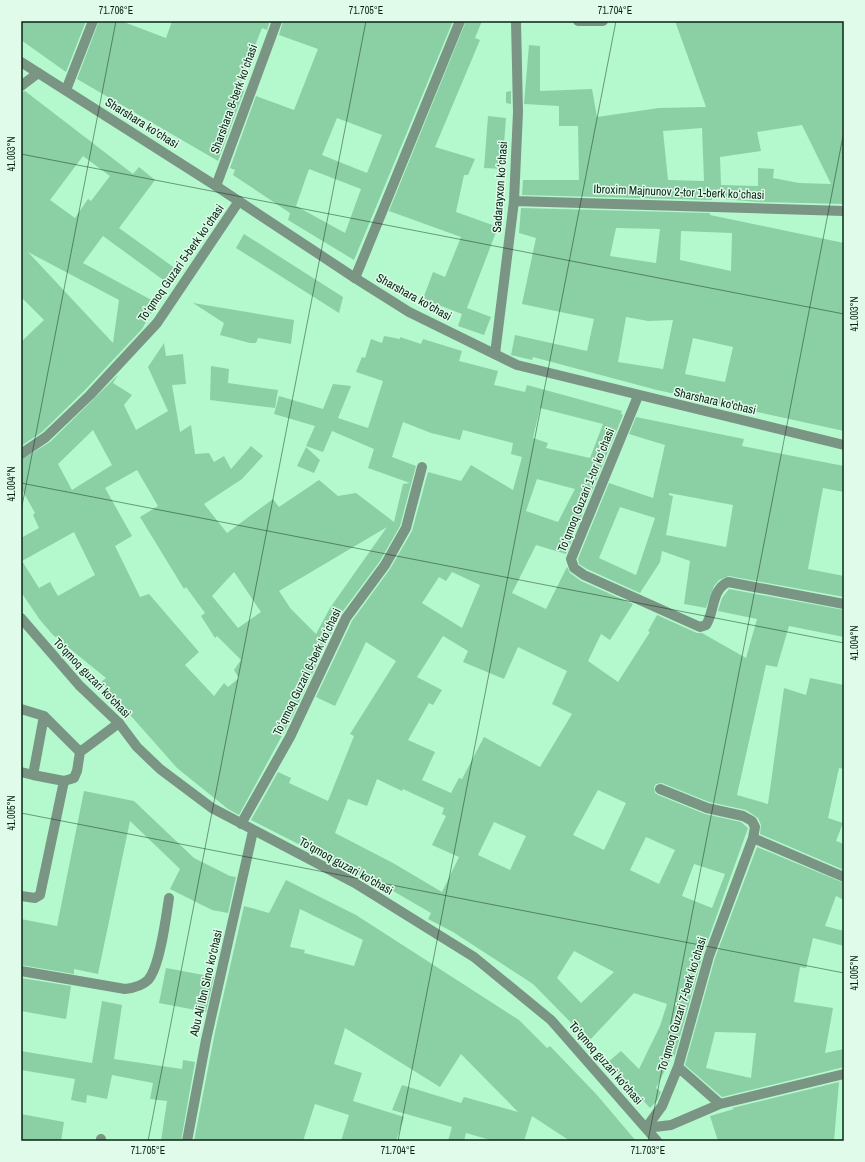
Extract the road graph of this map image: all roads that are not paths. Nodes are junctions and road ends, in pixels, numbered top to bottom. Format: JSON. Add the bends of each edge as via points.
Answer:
{"nodes":[{"id":1,"x":92,"y":21,"type":"edge"},
{"id":2,"x":277,"y":21,"type":"edge"},
{"id":3,"x":460,"y":21,"type":"edge"},
{"id":4,"x":516,"y":21,"type":"edge"},
{"id":5,"x":578,"y":21,"type":"edge"},
{"id":6,"x":603,"y":21,"type":"edge"},
{"id":7,"x":21,"y":62,"type":"edge"},
{"id":8,"x":38,"y":73,"type":"junction"},
{"id":9,"x":21,"y":86,"type":"edge"},
{"id":10,"x":66,"y":90,"type":"junction"},
{"id":11,"x":216,"y":186,"type":"junction"},
{"id":12,"x":239,"y":201,"type":"junction"},
{"id":13,"x":514,"y":201,"type":"junction"},
{"id":14,"x":844,"y":211,"type":"edge"},
{"id":15,"x":355,"y":278,"type":"junction"},
{"id":16,"x":495,"y":354,"type":"junction"},
{"id":17,"x":638,"y":396,"type":"junction"},
{"id":18,"x":844,"y":445,"type":"edge"},
{"id":19,"x":21,"y":454,"type":"edge"},
{"id":20,"x":422,"y":467,"type":"dead end"},
{"id":21,"x":844,"y":604,"type":"edge"},
{"id":22,"x":21,"y":618,"type":"edge"},
{"id":23,"x":21,"y":709,"type":"edge"},
{"id":24,"x":44,"y":716,"type":"junction"},
{"id":25,"x":119,"y":723,"type":"junction"},
{"id":26,"x":80,"y":752,"type":"junction"},
{"id":27,"x":21,"y":772,"type":"edge"},
{"id":28,"x":33,"y":775,"type":"junction"},
{"id":29,"x":64,"y":781,"type":"junction"},
{"id":30,"x":660,"y":789,"type":"dead end"},
{"id":31,"x":241,"y":824,"type":"junction"},
{"id":32,"x":253,"y":831,"type":"junction"},
{"id":33,"x":753,"y":838,"type":"junction"},
{"id":34,"x":844,"y":877,"type":"edge"},
{"id":35,"x":21,"y":896,"type":"edge"},
{"id":36,"x":170,"y":898,"type":"dead end"},
{"id":37,"x":21,"y":971,"type":"edge"},
{"id":38,"x":678,"y":1067,"type":"junction"},
{"id":39,"x":844,"y":1074,"type":"edge"},
{"id":40,"x":720,"y":1104,"type":"junction"},
{"id":41,"x":646,"y":1128,"type":"junction"},
{"id":42,"x":187,"y":1141,"type":"edge"},
{"id":43,"x":657,"y":1141,"type":"edge"}],
"edges":[{"from":1,"to":10,"type":"street"},
{"from":2,"to":11,"type":"street","name":"Sharshara 8-berk koʻchasi"},
{"from":3,"to":15,"type":"street"},
{"from":4,"to":13,"type":"street","name":"Sadarayxon koʻchasi","via":[[518,112]]},
{"from":5,"to":6,"type":"street"},
{"from":7,"to":8,"type":"street","name":"Sharshara ko'chasi"},
{"from":8,"to":9,"type":"street"},
{"from":8,"to":10,"type":"street","name":"Sharshara ko'chasi"},
{"from":10,"to":11,"type":"street","name":"Sharshara ko'chasi"},
{"from":11,"to":12,"type":"street","name":"Sharshara ko'chasi"},
{"from":12,"to":15,"type":"street","name":"Sharshara ko'chasi"},
{"from":12,"to":19,"type":"street","name":"Toʻqmoq Guzari 5-berk koʻchasi","via":[[157,323],[90,395],[46,437]]},
{"from":13,"to":14,"type":"street","name":"Ibroxim Majnunov 2-tor 1-berk koʻchasi"},
{"from":13,"to":16,"type":"street","name":"Sadarayxon koʻchasi"},
{"from":15,"to":16,"type":"street","name":"Sharshara ko'chasi","via":[[409,312]]},
{"from":16,"to":17,"type":"street","name":"Sharshara ko'chasi","via":[[523,367]]},
{"from":17,"to":18,"type":"street","name":"Sharshara ko'chasi"},
{"from":17,"to":21,"type":"street","name":"Toʻqmoq Guzari 1-tor koʻchasi","via":[[571,559],[574,568],[584,575],[700,627],[706,625],[711,617],[717,590],[728,582]]},
{"from":20,"to":31,"type":"street","name":"Toʻqmoq Guzari 6-berk koʻchasi","via":[[406,528],[385,565],[346,618],[290,737]]},
{"from":22,"to":25,"type":"street","name":"To'qmoq guzari ko'chasi","via":[[79,685]]},
{"from":23,"to":24,"type":"street"},
{"from":24,"to":26,"type":"street"},
{"from":24,"to":28,"type":"street"},
{"from":25,"to":26,"type":"street"},
{"from":25,"to":31,"type":"street","name":"To'qmoq guzari ko'chasi","via":[[137,747],[160,769],[212,808]]},
{"from":26,"to":29,"type":"street","via":[[74,778]]},
{"from":27,"to":28,"type":"street"},
{"from":28,"to":29,"type":"street"},
{"from":29,"to":35,"type":"street","via":[[40,894],[36,898]]},
{"from":30,"to":33,"type":"street","via":[[707,808],[743,816],[752,821],[755,827]]},
{"from":31,"to":32,"type":"street","name":"To'qmoq guzari ko'chasi"},
{"from":32,"to":41,"type":"street","name":"To'qmoq guzari ko'chasi","via":[[355,883],[474,957],[551,1020]]},
{"from":32,"to":42,"type":"street","name":"Abu Ali Ibn Sino ko'chasi","via":[[206,1040]]},
{"from":33,"to":34,"type":"street"},
{"from":33,"to":38,"type":"street","name":"Toʻqmoq Guzari 7-berk koʻchasi","via":[[709,956]]},
{"from":36,"to":37,"type":"street","via":[[155,970],[148,980],[138,987],[125,990]]},
{"from":38,"to":40,"type":"street"},
{"from":38,"to":41,"type":"street","name":"Toʻqmoq Guzari 7-berk koʻchasi","via":[[662,1106]]},
{"from":39,"to":40,"type":"street"},
{"from":40,"to":41,"type":"street","via":[[671,1125]]},
{"from":41,"to":43,"type":"street","name":"To'qmoq guzari ko'chasi"}]}
